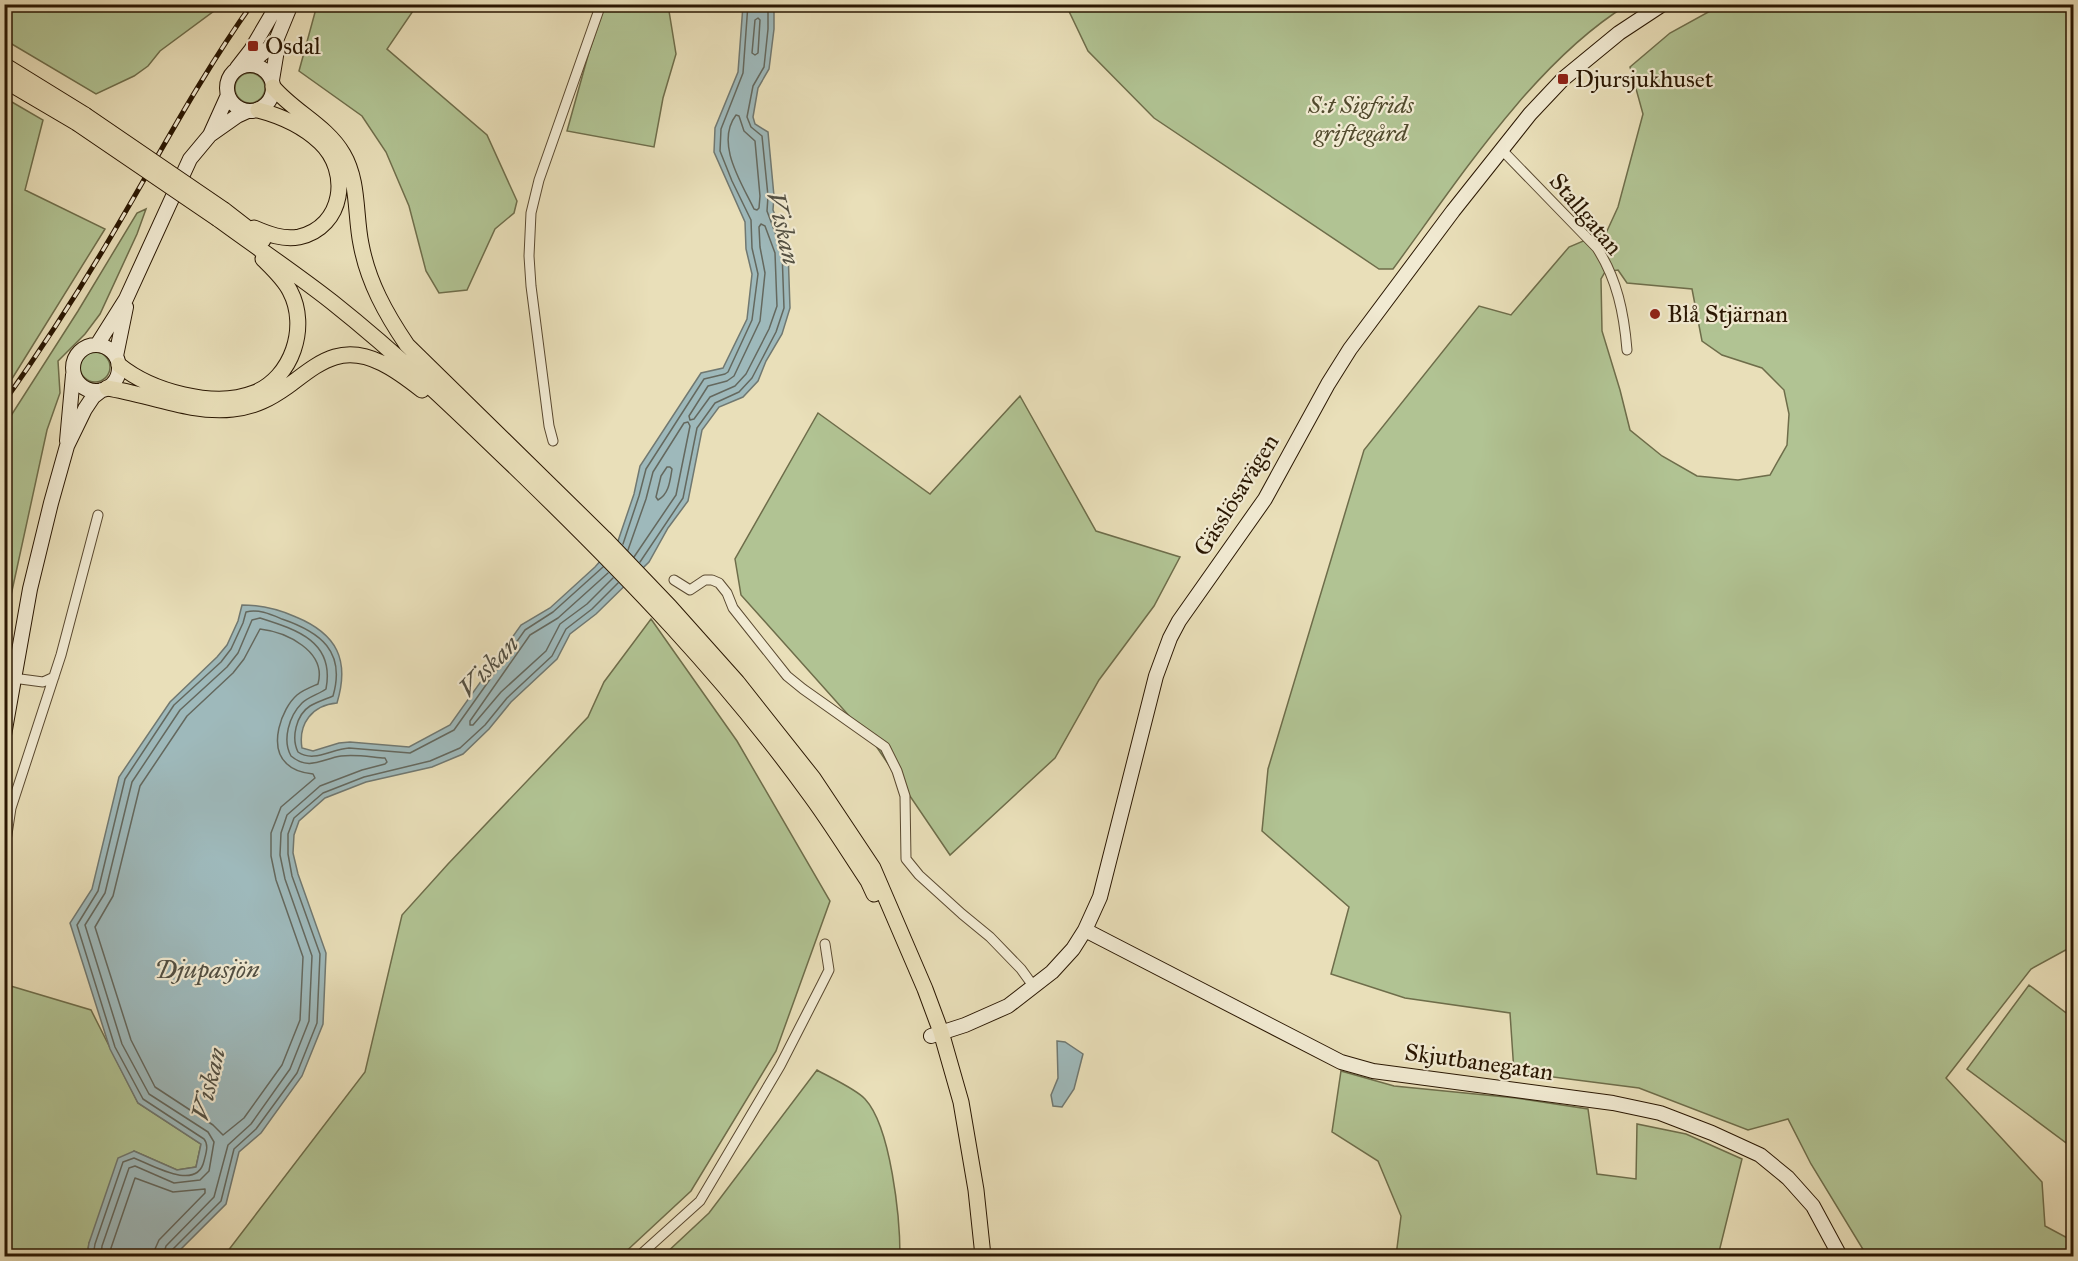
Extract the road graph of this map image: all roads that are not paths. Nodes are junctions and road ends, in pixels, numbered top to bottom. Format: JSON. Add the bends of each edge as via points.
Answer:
{"nodes":[{"id":1,"x":278,"y":4,"type":"edge"},
{"id":2,"x":291,"y":4,"type":"edge"},
{"id":3,"x":601,"y":4,"type":"edge"},
{"id":4,"x":1663,"y":4,"type":"edge"},
{"id":5,"x":270,"y":46,"type":"junction"},
{"id":6,"x":4,"y":65,"type":"edge"},
{"id":7,"x":242,"y":67,"type":"junction"},
{"id":8,"x":4,"y":80,"type":"edge"},
{"id":9,"x":272,"y":84,"type":"junction"},
{"id":10,"x":228,"y":95,"type":"junction"},
{"id":11,"x":253,"y":111,"type":"junction"},
{"id":12,"x":81,"y":119,"type":"junction"},
{"id":13,"x":210,"y":135,"type":"junction"},
{"id":14,"x":1501,"y":149,"type":"junction"},
{"id":15,"x":224,"y":218,"type":"junction"},
{"id":16,"x":247,"y":226,"type":"junction"},
{"id":17,"x":126,"y":299,"type":"junction"},
{"id":18,"x":97,"y":345,"type":"junction"},
{"id":19,"x":1627,"y":350,"type":"dead end"},
{"id":20,"x":117,"y":360,"type":"junction"},
{"id":21,"x":74,"y":375,"type":"junction"},
{"id":22,"x":104,"y":389,"type":"junction"},
{"id":23,"x":467,"y":412,"type":"junction"},
{"id":24,"x":553,"y":441,"type":"dead end"},
{"id":25,"x":67,"y":446,"type":"junction"},
{"id":26,"x":98,"y":515,"type":"dead end"},
{"id":27,"x":674,"y":580,"type":"dead end"},
{"id":28,"x":54,"y":677,"type":"junction"},
{"id":29,"x":13,"y":678,"type":"junction"},
{"id":30,"x":4,"y":735,"type":"edge"},
{"id":31,"x":4,"y":854,"type":"edge"},
{"id":32,"x":1085,"y":930,"type":"junction"},
{"id":33,"x":825,"y":944,"type":"dead end"},
{"id":34,"x":1034,"y":987,"type":"junction"},
{"id":35,"x":936,"y":1034,"type":"junction"},
{"id":36,"x":639,"y":1257,"type":"edge"},
{"id":37,"x":973,"y":1257,"type":"edge"},
{"id":38,"x":983,"y":1257,"type":"edge"},
{"id":39,"x":1840,"y":1257,"type":"edge"}],
"edges":[{"from":1,"to":7,"type":"street"},
{"from":2,"to":5,"type":"street"},
{"from":3,"to":24,"type":"street","via":[[531,213],[531,286]]},
{"from":4,"to":14,"type":"street","name":"Gässlösavägen","via":[[1619,33],[1563,79]]},
{"from":5,"to":7,"type":"street"},
{"from":5,"to":9,"type":"street","via":[[277,50]]},
{"from":6,"to":12,"type":"main road"},
{"from":7,"to":9,"type":"street","via":[[262,69]]},
{"from":7,"to":10,"type":"street","via":[[228,81]]},
{"from":8,"to":12,"type":"main road"},
{"from":9,"to":11,"type":"street","via":[[270,100]]},
{"from":9,"to":23,"type":"main road","via":[[283,100],[320,128],[344,154],[352,175],[364,261],[378,298],[407,345]]},
{"from":10,"to":11,"type":"street","via":[[234,105]]},
{"from":10,"to":13,"type":"street"},
{"from":11,"to":13,"type":"street","via":[[237,116]]},
{"from":11,"to":16,"type":"main road","via":[[289,121],[320,142],[331,155],[340,180],[337,205],[323,225],[298,237],[273,236]]},
{"from":12,"to":15,"type":"main road","bridge":true},
{"from":13,"to":17,"type":"street","via":[[190,159]]},
{"from":14,"to":19,"type":"street","name":"Stallgatan","via":[[1597,248],[1608,265],[1621,305]]},
{"from":14,"to":32,"type":"street","name":"Gässlösavägen","via":[[1350,349],[1265,499],[1174,630],[1156,676],[1100,897]]},
{"from":15,"to":16,"type":"main road"},
{"from":15,"to":20,"type":"main road","via":[[276,272],[295,303],[298,331],[292,356],[281,372],[255,393],[225,399],[184,395],[160,387],[134,375]]},
{"from":15,"to":23,"type":"main road"},
{"from":16,"to":23,"type":"main road","via":[[341,301]]},
{"from":17,"to":18,"type":"street"},
{"from":17,"to":20,"type":"street"},
{"from":18,"to":20,"type":"street","via":[[105,346]]},
{"from":18,"to":21,"type":"street","via":[[79,351],[73,362]]},
{"from":20,"to":22,"type":"street","via":[[117,377]]},
{"from":21,"to":22,"type":"street","via":[[88,390]]},
{"from":21,"to":25,"type":"street"},
{"from":22,"to":23,"type":"main road","via":[[196,408],[233,410],[263,402],[336,357],[357,356],[386,365],[446,408]]},
{"from":22,"to":25,"type":"street","via":[[85,409]]},
{"from":23,"to":35,"type":"main road","via":[[667,612],[808,791],[868,881]]},
{"from":25,"to":29,"type":"street","via":[[35,567]]},
{"from":26,"to":28,"type":"street"},
{"from":27,"to":34,"type":"street","via":[[690,590],[705,580],[719,583],[733,608],[787,676],[885,747],[905,796],[906,859],[990,937]]},
{"from":28,"to":29,"type":"street","via":[[43,682]]},
{"from":28,"to":31,"type":"street","via":[[11,808]]},
{"from":29,"to":30,"type":"street"},
{"from":32,"to":34,"type":"street","name":"Gässlösavägen","via":[[1073,949]]},
{"from":32,"to":39,"type":"street","name":"Skjutbanegatan","via":[[1341,1062],[1373,1071],[1612,1103],[1659,1113],[1712,1133],[1760,1155],[1788,1178],[1813,1206]]},
{"from":33,"to":36,"type":"street","via":[[829,970],[780,1066],[700,1201]]},
{"from":34,"to":35,"type":"street","name":"Gässlösavägen","via":[[1008,1006]]},
{"from":35,"to":37,"type":"main road","via":[[965,1160]]},
{"from":35,"to":38,"type":"main road","via":[[969,1140]]}]}
